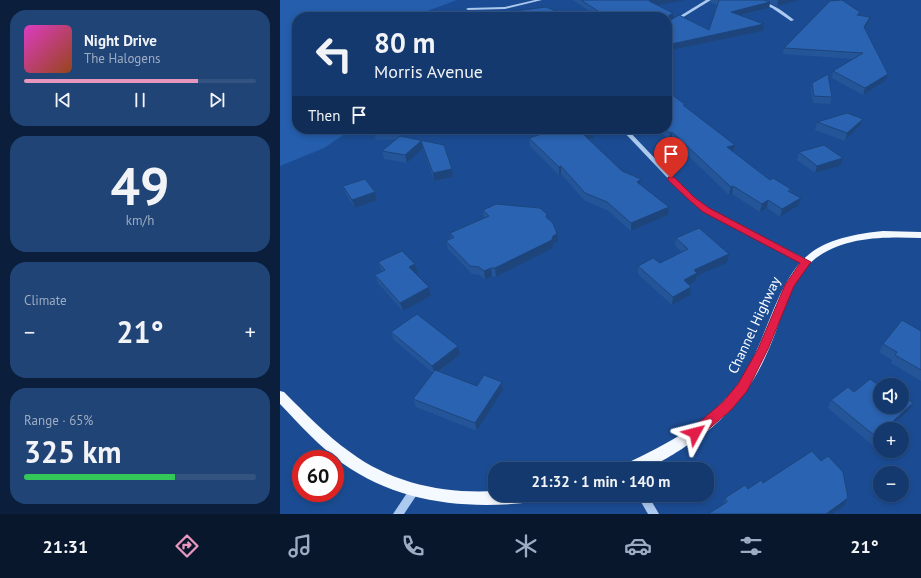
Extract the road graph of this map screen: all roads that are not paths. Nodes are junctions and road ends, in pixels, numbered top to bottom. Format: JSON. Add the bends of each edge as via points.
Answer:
{"nodes":[{"id":1,"x":540,"y":0,"type":"edge"},
{"id":2,"x":709,"y":0,"type":"edge"},
{"id":3,"x":755,"y":0,"type":"edge"},
{"id":4,"x":468,"y":9,"type":"dead end"},
{"id":5,"x":792,"y":20,"type":"dead end"},
{"id":6,"x":672,"y":23,"type":"edge"},
{"id":7,"x":629,"y":134,"type":"edge"},
{"id":8,"x":921,"y":235,"type":"edge"},
{"id":9,"x":806,"y":262,"type":"junction"},
{"id":10,"x":280,"y":396,"type":"edge"},
{"id":11,"x":644,"y":462,"type":"edge"},
{"id":12,"x":415,"y":490,"type":"junction"},
{"id":13,"x":488,"y":499,"type":"edge"},
{"id":14,"x":646,"y":502,"type":"edge"},
{"id":15,"x":398,"y":514,"type":"edge"},
{"id":16,"x":654,"y":514,"type":"edge"}],
"edges":[{"from":1,"to":4,"type":"street","via":[[505,8]]},
{"from":2,"to":6,"type":"street"},
{"from":3,"to":5,"type":"street"},
{"from":7,"to":9,"type":"street","via":[[680,188],[706,210]]},
{"from":8,"to":9,"type":"main road","name":"Channel Highway","via":[[870,234],[855,237],[829,246]]},
{"from":9,"to":11,"type":"main road","name":"Channel Highway","via":[[789,285],[763,349],[742,388],[727,406],[695,433]]},
{"from":10,"to":12,"type":"main road","via":[[356,465],[380,479]]},
{"from":12,"to":13,"type":"main road","via":[[457,498]]},
{"from":12,"to":15,"type":"street"},
{"from":14,"to":16,"type":"street"}]}
